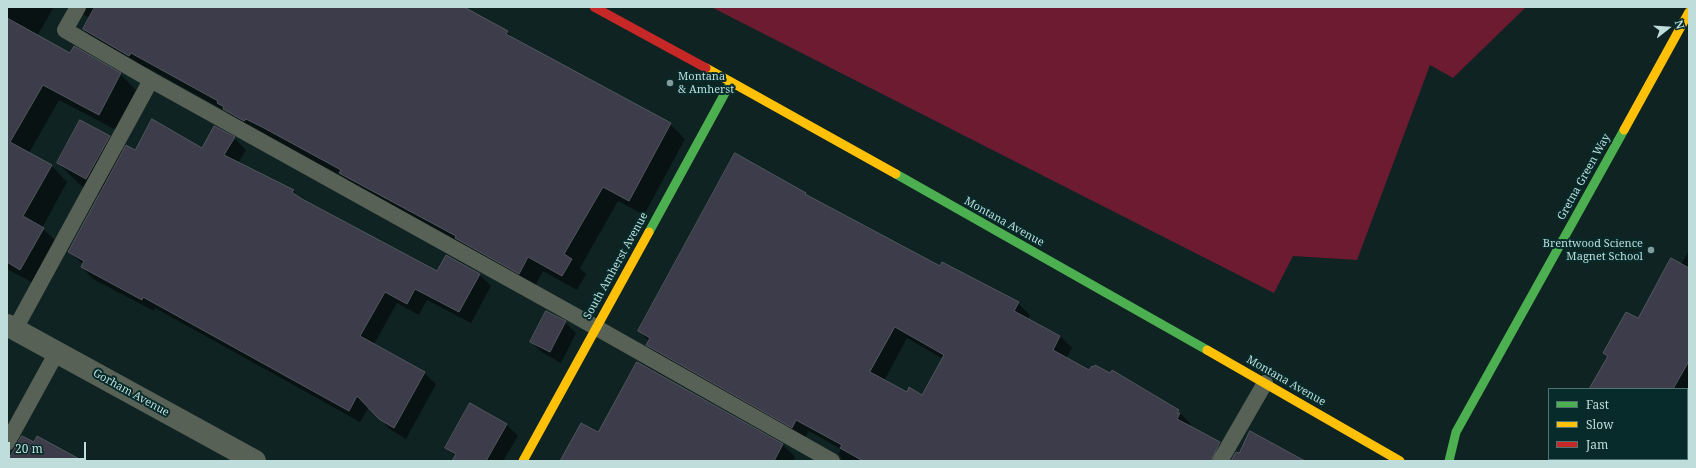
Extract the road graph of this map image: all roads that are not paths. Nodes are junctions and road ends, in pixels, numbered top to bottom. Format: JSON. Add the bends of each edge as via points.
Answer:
{"nodes":[{"id":1,"x":78,"y":7,"type":"edge"},
{"id":2,"x":594,"y":7,"type":"edge"},
{"id":3,"x":1689,"y":12,"type":"edge"},
{"id":4,"x":151,"y":80,"type":"junction"},
{"id":5,"x":731,"y":82,"type":"junction"},
{"id":6,"x":11,"y":327,"type":"edge"},
{"id":7,"x":596,"y":328,"type":"junction"},
{"id":8,"x":56,"y":352,"type":"junction"},
{"id":9,"x":1264,"y":383,"type":"junction"},
{"id":10,"x":7,"y":443,"type":"edge"},
{"id":11,"x":255,"y":461,"type":"edge"},
{"id":12,"x":523,"y":461,"type":"edge"},
{"id":13,"x":832,"y":461,"type":"edge"},
{"id":14,"x":1220,"y":461,"type":"edge"},
{"id":15,"x":1400,"y":461,"type":"edge"},
{"id":16,"x":1448,"y":461,"type":"edge"}],
"edges":[{"from":1,"to":4,"type":"lane","via":[[65,30]]},
{"from":2,"to":5,"type":"street","name":"Montana Avenue"},
{"from":3,"to":16,"type":"street","name":"Gretna Green Way","via":[[1456,432]]},
{"from":4,"to":6,"type":"lane"},
{"from":4,"to":7,"type":"lane"},
{"from":5,"to":7,"type":"street","name":"South Amherst Avenue"},
{"from":5,"to":9,"type":"street","name":"Montana Avenue"},
{"from":6,"to":8,"type":"street","name":"Gorham Avenue"},
{"from":7,"to":12,"type":"street","name":"South Amherst Avenue"},
{"from":7,"to":13,"type":"lane"},
{"from":8,"to":10,"type":"lane"},
{"from":8,"to":11,"type":"street","name":"Gorham Avenue"},
{"from":9,"to":14,"type":"lane"},
{"from":9,"to":15,"type":"street","name":"Montana Avenue"}]}
